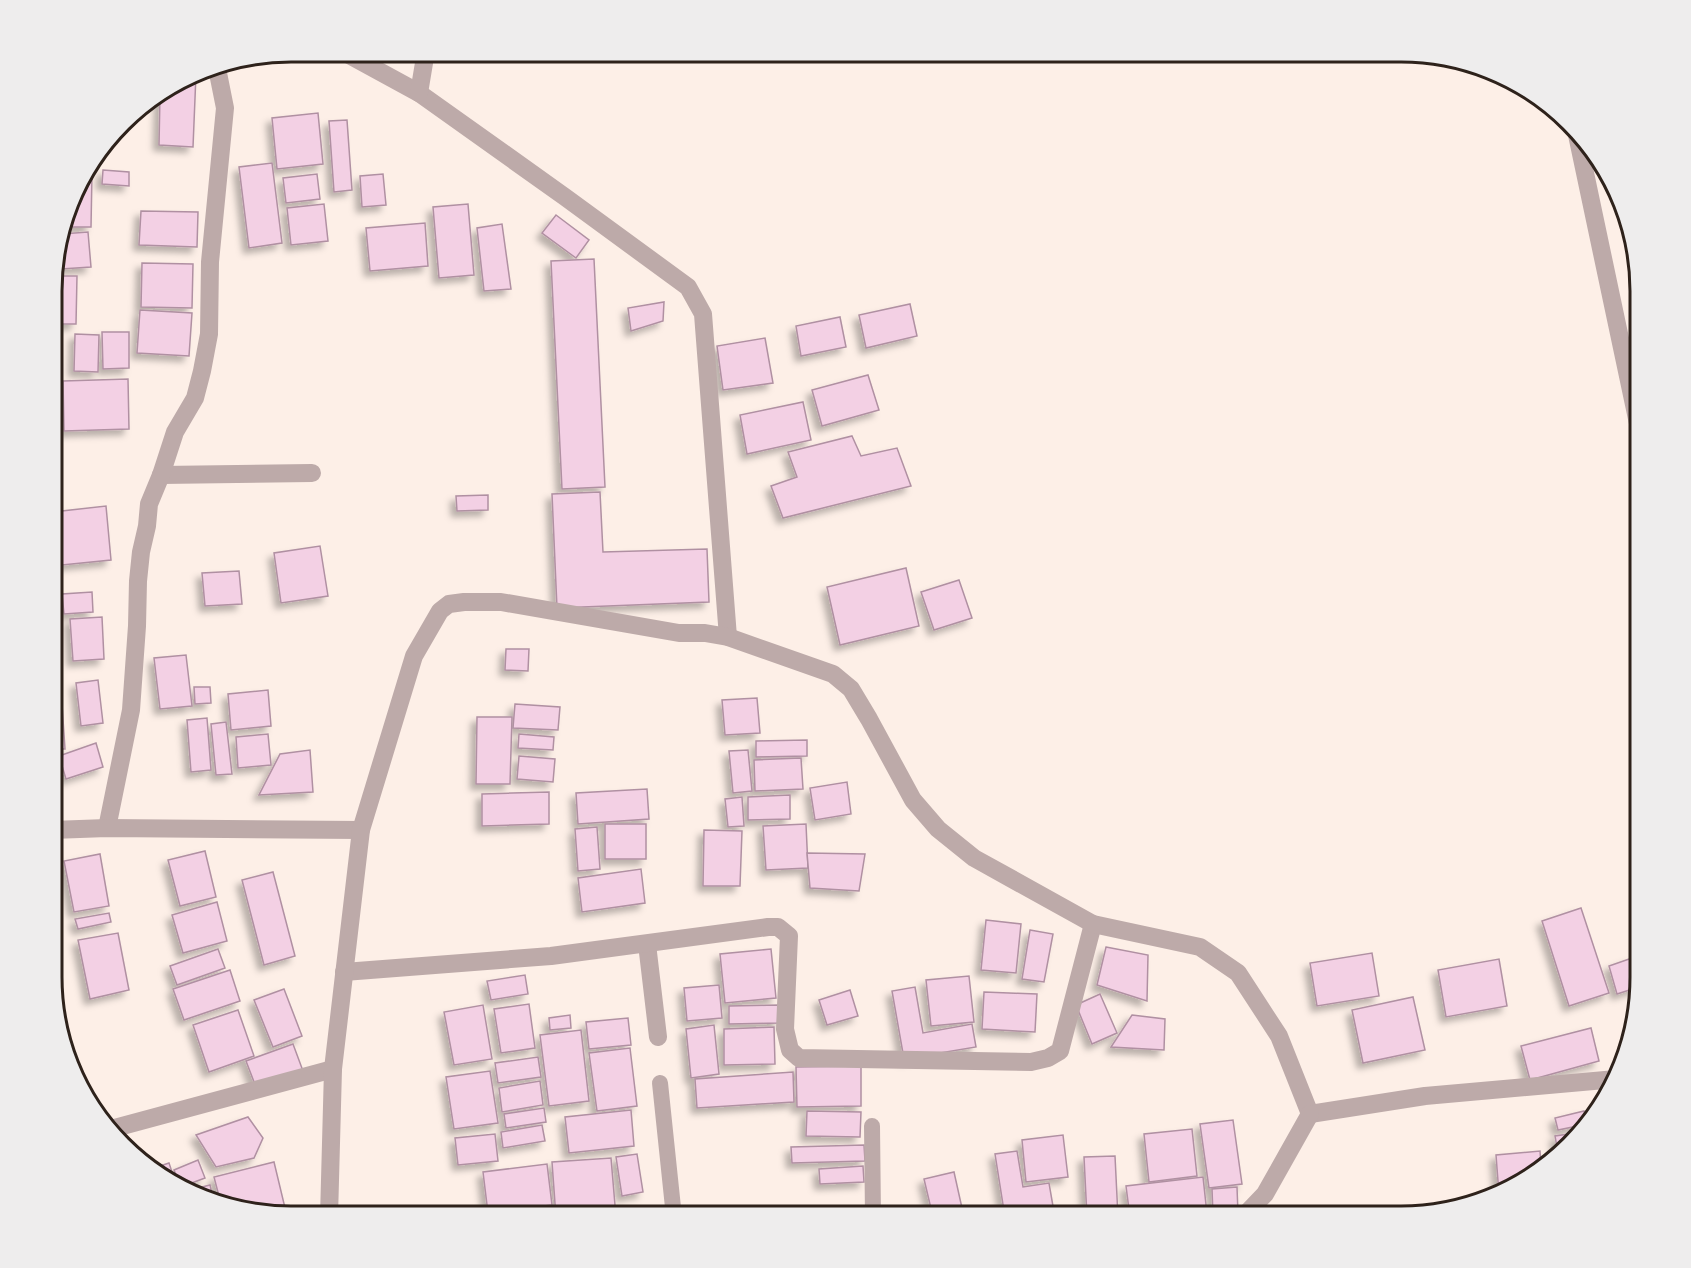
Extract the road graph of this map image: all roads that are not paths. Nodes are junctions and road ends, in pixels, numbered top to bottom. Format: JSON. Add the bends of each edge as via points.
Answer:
{"nodes":[{"id":1,"x":362,"y":62,"type":"edge"},
{"id":2,"x":424,"y":62,"type":"edge"},
{"id":3,"x":218,"y":74,"type":"edge"},
{"id":4,"x":419,"y":93,"type":"junction"},
{"id":5,"x":1580,"y":148,"type":"edge"},
{"id":6,"x":1630,"y":386,"type":"edge"},
{"id":7,"x":312,"y":473,"type":"dead end"},
{"id":8,"x":161,"y":475,"type":"junction"},
{"id":9,"x":728,"y":637,"type":"junction"},
{"id":10,"x":107,"y":828,"type":"junction"},
{"id":11,"x":61,"y":830,"type":"edge"},
{"id":12,"x":361,"y":831,"type":"junction"},
{"id":13,"x":1093,"y":924,"type":"junction"},
{"id":14,"x":647,"y":944,"type":"junction"},
{"id":15,"x":344,"y":972,"type":"junction"},
{"id":16,"x":658,"y":1037,"type":"dead end"},
{"id":17,"x":333,"y":1068,"type":"junction"},
{"id":18,"x":1605,"y":1080,"type":"edge"},
{"id":19,"x":660,"y":1083,"type":"dead end"},
{"id":20,"x":1310,"y":1114,"type":"junction"},
{"id":21,"x":872,"y":1126,"type":"dead end"},
{"id":22,"x":117,"y":1127,"type":"edge"},
{"id":23,"x":329,"y":1207,"type":"edge"},
{"id":24,"x":673,"y":1207,"type":"edge"},
{"id":25,"x":873,"y":1207,"type":"edge"},
{"id":26,"x":1252,"y":1207,"type":"edge"}],
"edges":[{"from":1,"to":4,"type":"street"},
{"from":2,"to":4,"type":"street"},
{"from":3,"to":8,"type":"street","via":[[225,108],[210,262],[209,334],[195,398],[175,432]]},
{"from":4,"to":9,"type":"street","via":[[688,287],[703,314]]},
{"from":5,"to":6,"type":"street"},
{"from":7,"to":8,"type":"street"},
{"from":8,"to":10,"type":"street","via":[[149,504],[141,552],[131,710]]},
{"from":9,"to":12,"type":"street","via":[[679,633],[501,602],[449,604],[440,611],[414,656]]},
{"from":9,"to":13,"type":"street","via":[[833,674],[850,689],[913,800],[938,829],[974,858]]},
{"from":10,"to":11,"type":"street"},
{"from":10,"to":12,"type":"street"},
{"from":12,"to":15,"type":"street"},
{"from":13,"to":14,"type":"street","via":[[1060,1051],[1031,1062],[800,1058],[790,1050],[785,1029],[789,936],[784,931],[768,927]]},
{"from":13,"to":20,"type":"street","via":[[1200,947],[1238,973],[1279,1036]]},
{"from":14,"to":15,"type":"street","via":[[551,956]]},
{"from":14,"to":16,"type":"street"},
{"from":15,"to":17,"type":"street"},
{"from":17,"to":22,"type":"street"},
{"from":17,"to":23,"type":"street"},
{"from":18,"to":20,"type":"street","via":[[1425,1096]]},
{"from":19,"to":24,"type":"lane"},
{"from":20,"to":26,"type":"street","via":[[1264,1194]]},
{"from":21,"to":25,"type":"lane"}]}
